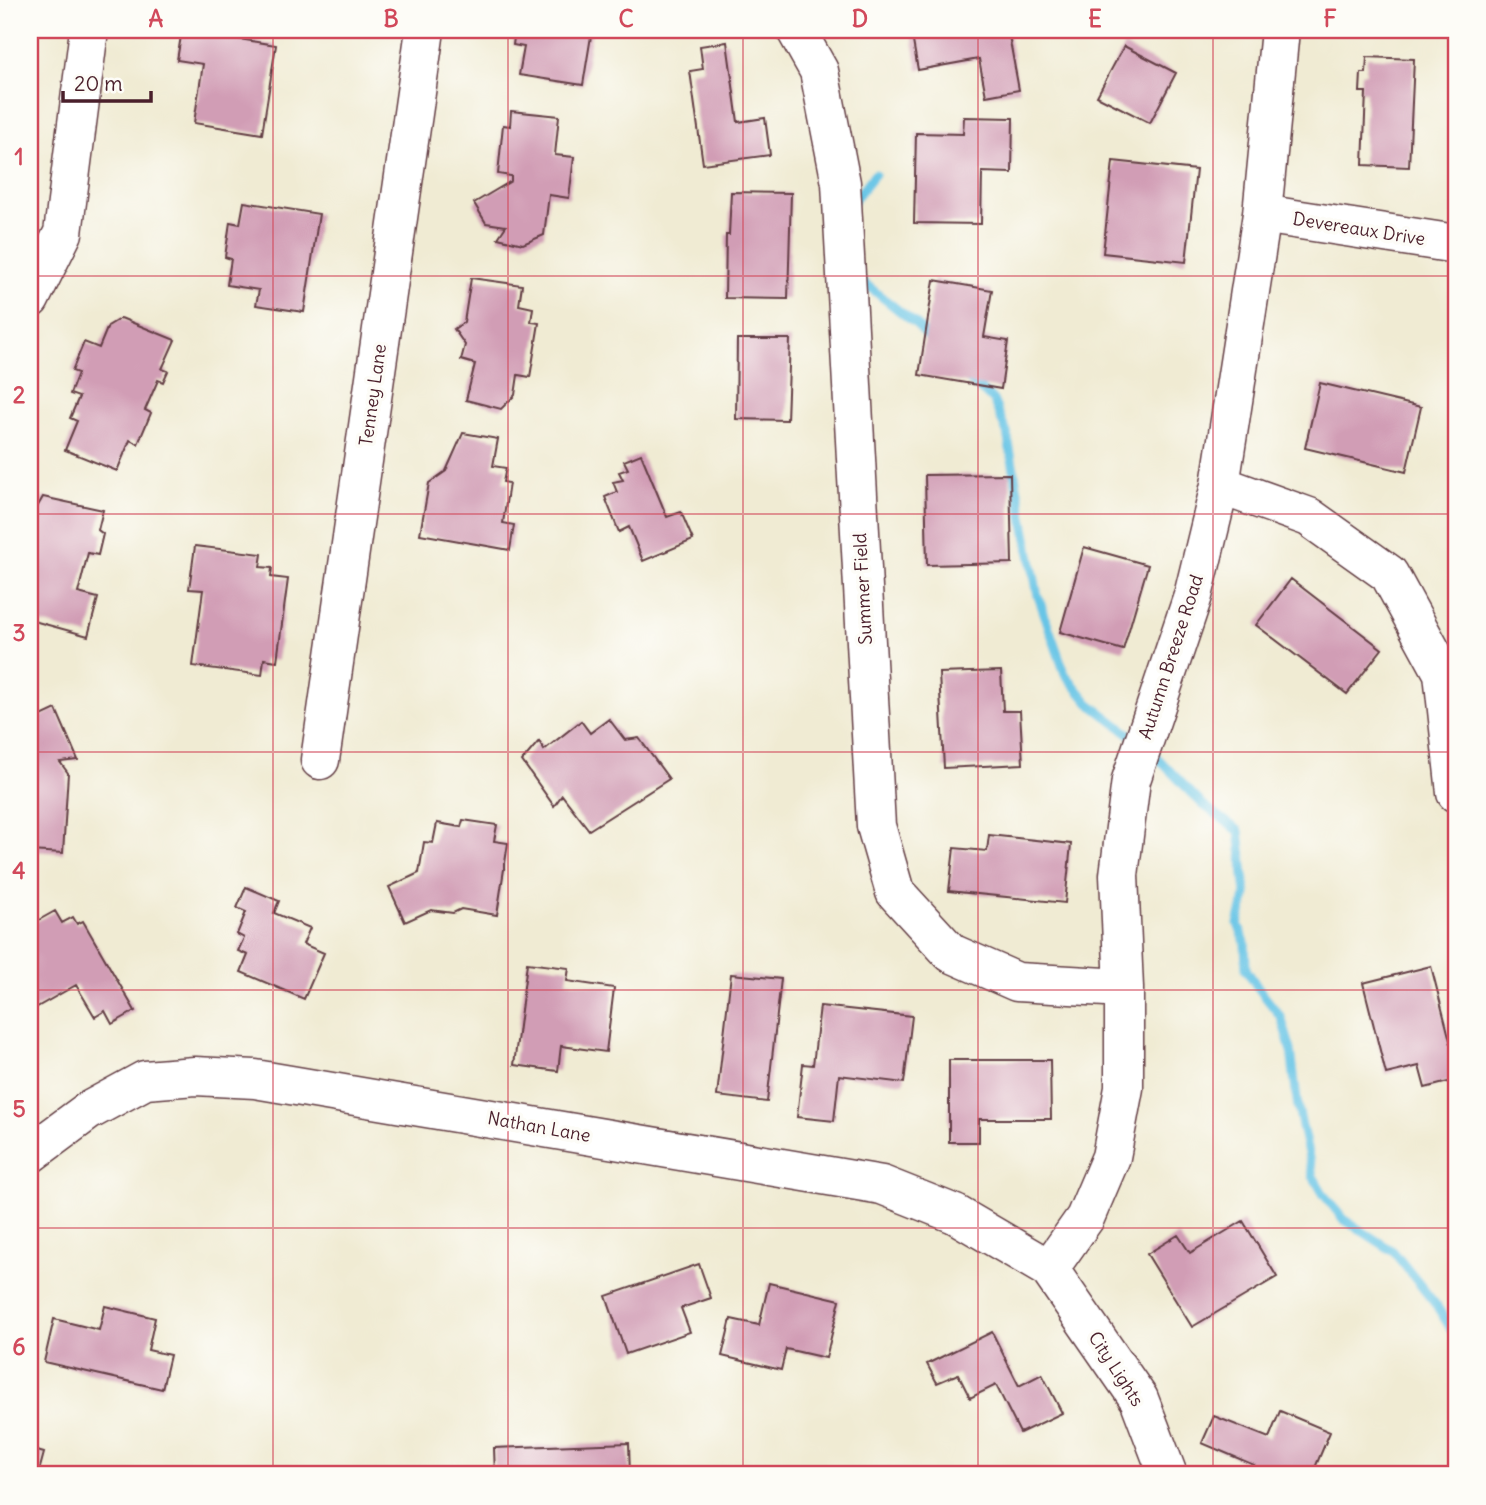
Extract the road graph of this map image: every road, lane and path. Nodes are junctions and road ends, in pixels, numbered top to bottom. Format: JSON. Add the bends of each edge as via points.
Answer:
{"nodes":[{"id":1,"x":89,"y":30,"type":"edge"},
{"id":2,"x":425,"y":30,"type":"edge"},
{"id":3,"x":796,"y":30,"type":"edge"},
{"id":4,"x":1280,"y":30,"type":"edge"},
{"id":5,"x":1262,"y":214,"type":"junction"},
{"id":6,"x":1456,"y":244,"type":"edge"},
{"id":7,"x":30,"y":299,"type":"edge"},
{"id":8,"x":1220,"y":485,"type":"junction"},
{"id":9,"x":320,"y":760,"type":"dead end"},
{"id":10,"x":1456,"y":793,"type":"edge"},
{"id":11,"x":1124,"y":988,"type":"junction"},
{"id":12,"x":30,"y":1154,"type":"edge"},
{"id":13,"x":1049,"y":1269,"type":"junction"},
{"id":14,"x":1168,"y":1475,"type":"edge"}],
"edges":[{"from":1,"to":7,"type":"street","via":[[63,233]]},
{"from":2,"to":9,"type":"street","name":"Tenney Lane"},
{"from":3,"to":11,"type":"street","name":"Summer Field","via":[[819,71],[841,183],[876,826],[895,892],[951,953],[1017,982]]},
{"from":4,"to":5,"type":"street","name":"Autumn Breeze Road"},
{"from":5,"to":6,"type":"street","name":"Devereaux Drive"},
{"from":5,"to":8,"type":"street","name":"Autumn Breeze Road"},
{"from":8,"to":10,"type":"street","via":[[1309,517],[1389,574],[1443,673]]},
{"from":8,"to":11,"type":"street","name":"Autumn Breeze Road","via":[[1193,596],[1131,780],[1119,875]]},
{"from":11,"to":13,"type":"street","name":"Autumn Breeze Road","via":[[1124,1088],[1111,1157],[1085,1217]]},
{"from":12,"to":13,"type":"street","name":"Nathan Lane","via":[[88,1111],[145,1080],[195,1076],[256,1079],[882,1185],[955,1214]]},
{"from":13,"to":14,"type":"street","name":"City Lights","via":[[1139,1399]]}]}
